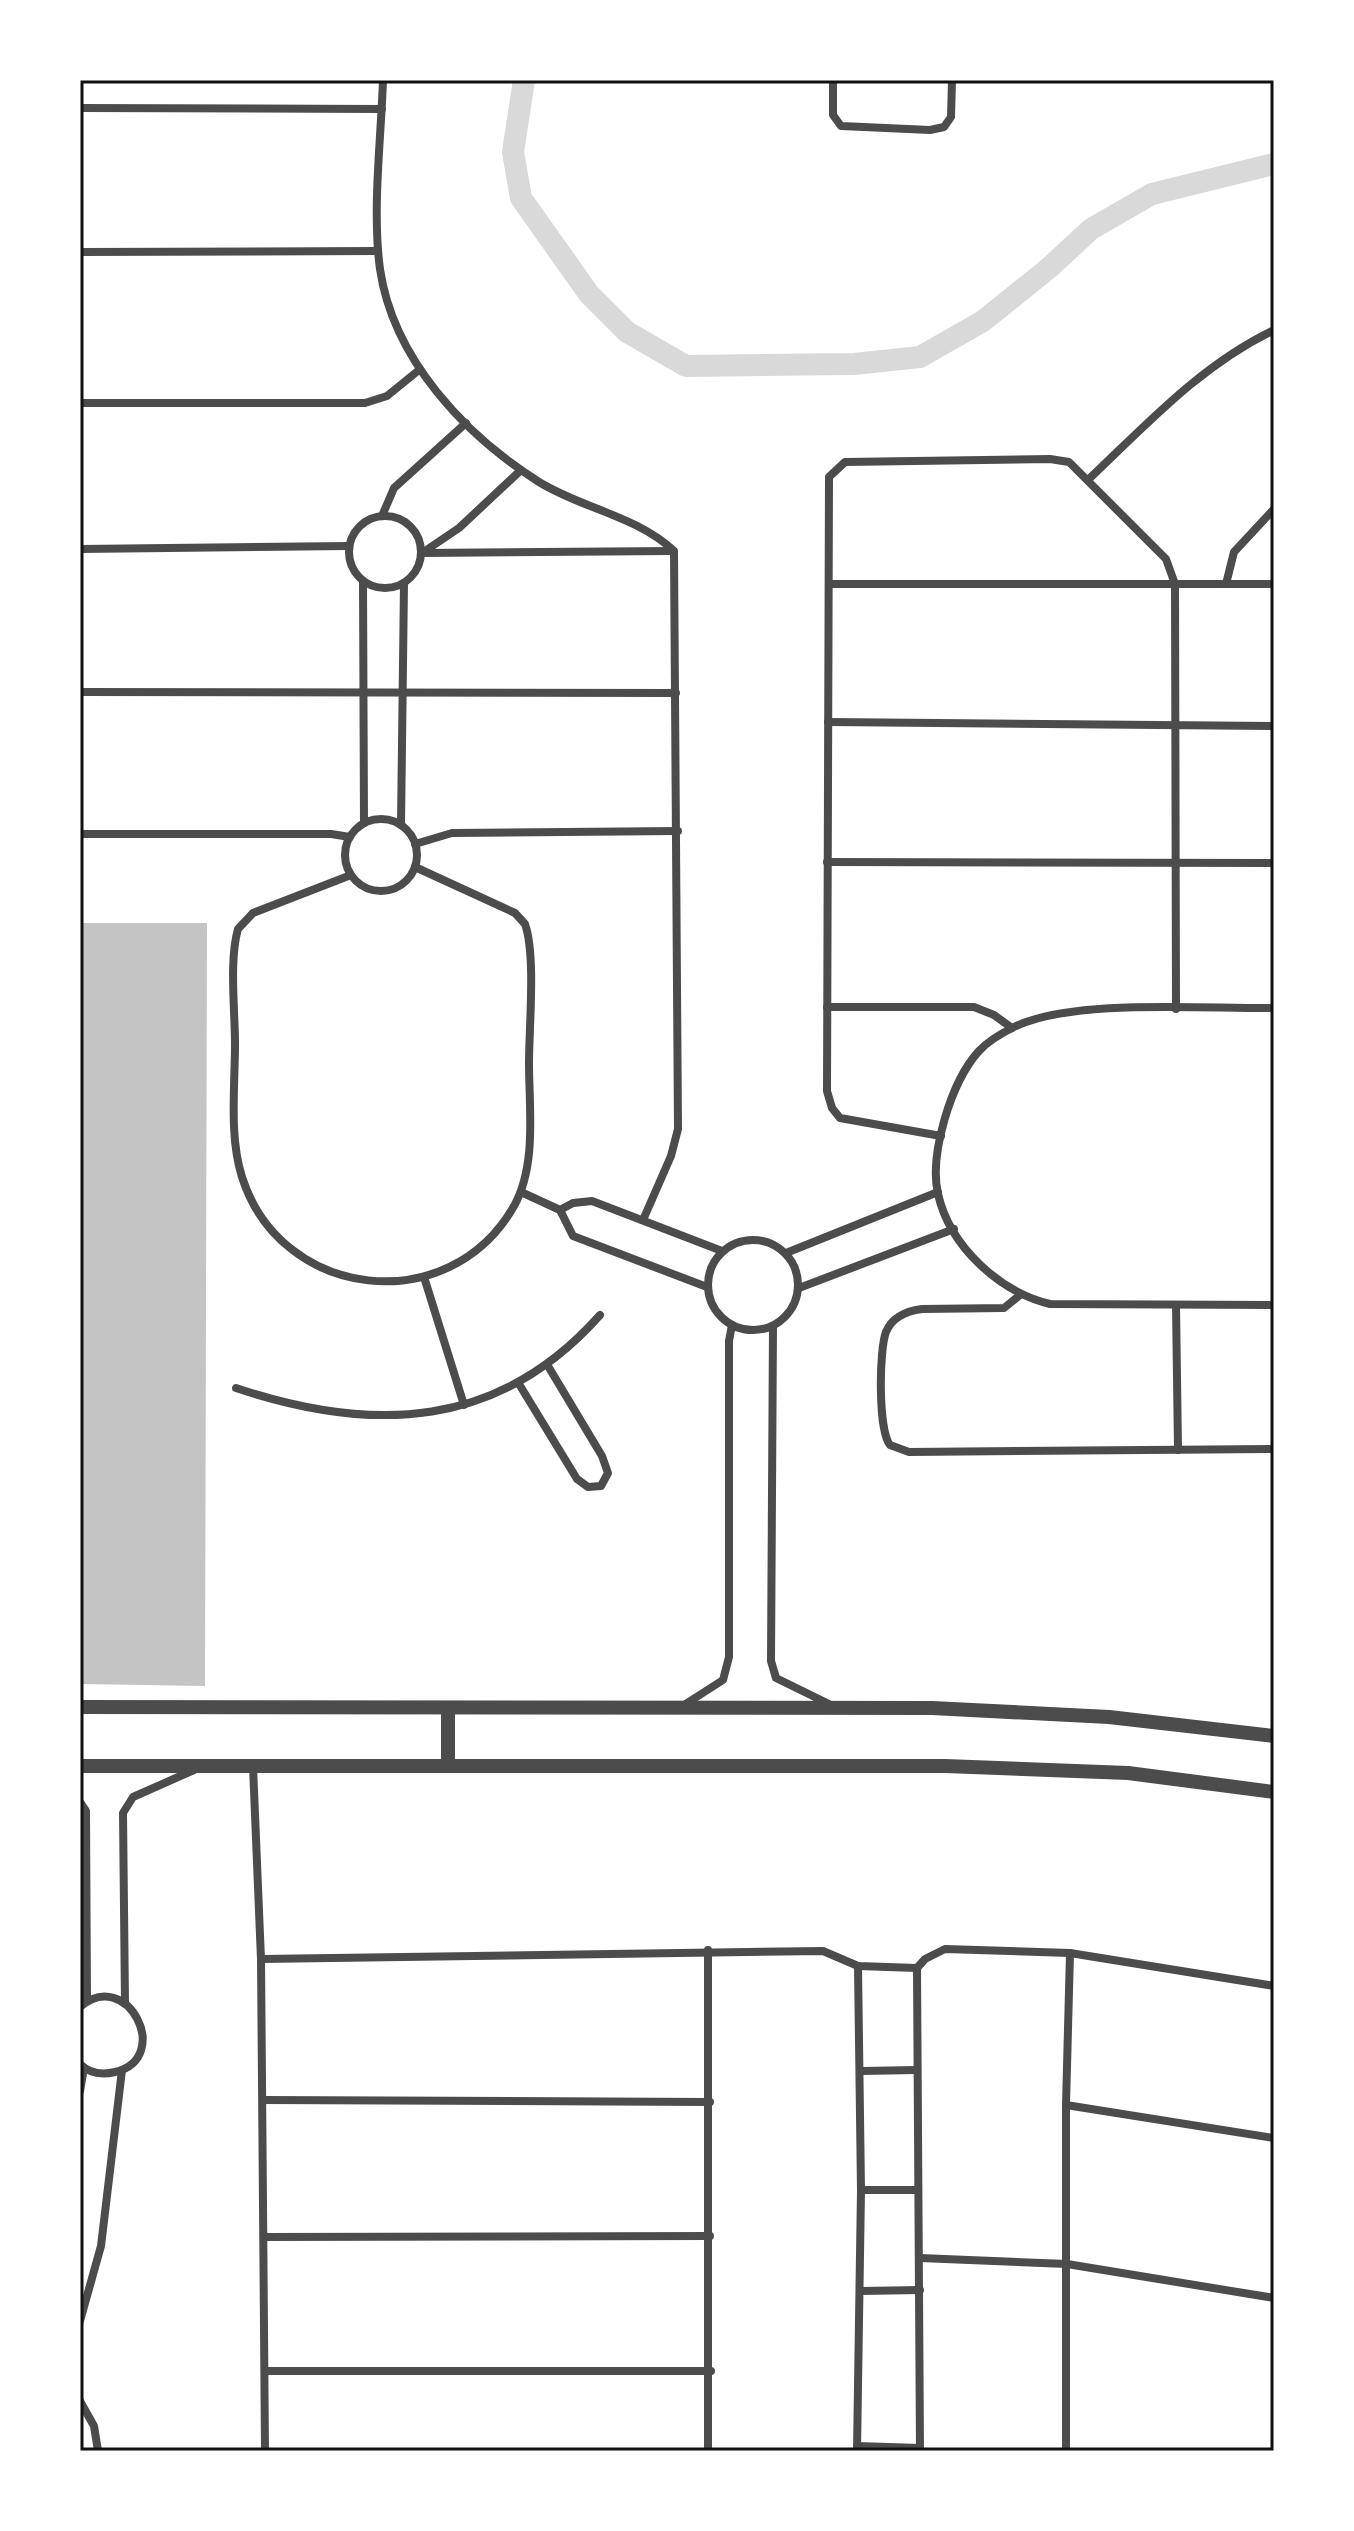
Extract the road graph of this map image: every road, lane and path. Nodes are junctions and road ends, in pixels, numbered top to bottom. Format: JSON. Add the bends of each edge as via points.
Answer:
{"nodes":[{"id":1,"x":383,"y":80,"type":"edge"},
{"id":2,"x":833,"y":80,"type":"edge"},
{"id":3,"x":952,"y":80,"type":"edge"},
{"id":4,"x":80,"y":108,"type":"edge"},
{"id":5,"x":382,"y":109,"type":"junction"},
{"id":6,"x":378,"y":251,"type":"junction"},
{"id":7,"x":80,"y":252,"type":"edge"},
{"id":8,"x":1274,"y":330,"type":"edge"},
{"id":9,"x":419,"y":370,"type":"junction"},
{"id":10,"x":80,"y":403,"type":"edge"},
{"id":11,"x":466,"y":423,"type":"junction"},
{"id":12,"x":521,"y":470,"type":"junction"},
{"id":13,"x":1089,"y":479,"type":"junction"},
{"id":14,"x":1274,"y":509,"type":"edge"},
{"id":15,"x":382,"y":516,"type":"junction"},
{"id":16,"x":349,"y":546,"type":"junction"},
{"id":17,"x":80,"y":549,"type":"edge"},
{"id":18,"x":674,"y":551,"type":"junction"},
{"id":19,"x":421,"y":553,"type":"junction"},
{"id":20,"x":363,"y":582,"type":"junction"},
{"id":21,"x":404,"y":583,"type":"junction"},
{"id":22,"x":830,"y":584,"type":"junction"},
{"id":23,"x":1175,"y":584,"type":"junction"},
{"id":24,"x":1226,"y":584,"type":"junction"},
{"id":25,"x":1274,"y":584,"type":"edge"},
{"id":26,"x":80,"y":692,"type":"edge"},
{"id":27,"x":362,"y":693,"type":"junction"},
{"id":28,"x":403,"y":693,"type":"junction"},
{"id":29,"x":676,"y":693,"type":"junction"},
{"id":30,"x":828,"y":722,"type":"junction"},
{"id":31,"x":1175,"y":726,"type":"junction"},
{"id":32,"x":1274,"y":726,"type":"edge"},
{"id":33,"x":364,"y":823,"type":"junction"},
{"id":34,"x":401,"y":825,"type":"junction"},
{"id":35,"x":678,"y":831,"type":"junction"},
{"id":36,"x":80,"y":834,"type":"edge"},
{"id":37,"x":350,"y":837,"type":"junction"},
{"id":38,"x":415,"y":844,"type":"junction"},
{"id":39,"x":827,"y":862,"type":"junction"},
{"id":40,"x":1175,"y":863,"type":"junction"},
{"id":41,"x":1274,"y":863,"type":"edge"},
{"id":42,"x":415,"y":867,"type":"junction"},
{"id":43,"x":351,"y":875,"type":"junction"},
{"id":44,"x":827,"y":1007,"type":"junction"},
{"id":45,"x":1274,"y":1008,"type":"edge"},
{"id":46,"x":1176,"y":1009,"type":"junction"},
{"id":47,"x":1012,"y":1028,"type":"junction"},
{"id":48,"x":941,"y":1136,"type":"junction"},
{"id":49,"x":521,"y":1192,"type":"junction"},
{"id":50,"x":938,"y":1192,"type":"junction"},
{"id":51,"x":560,"y":1210,"type":"junction"},
{"id":52,"x":643,"y":1220,"type":"junction"},
{"id":53,"x":954,"y":1229,"type":"junction"},
{"id":54,"x":722,"y":1251,"type":"junction"},
{"id":55,"x":786,"y":1253,"type":"junction"},
{"id":56,"x":424,"y":1277,"type":"junction"},
{"id":57,"x":707,"y":1287,"type":"junction"},
{"id":58,"x":799,"y":1288,"type":"junction"},
{"id":59,"x":1020,"y":1295,"type":"junction"},
{"id":60,"x":1176,"y":1305,"type":"junction"},
{"id":61,"x":1274,"y":1305,"type":"edge"},
{"id":62,"x":600,"y":1315,"type":"dead end"},
{"id":63,"x":732,"y":1325,"type":"junction"},
{"id":64,"x":773,"y":1326,"type":"junction"},
{"id":65,"x":548,"y":1366,"type":"junction"},
{"id":66,"x":519,"y":1384,"type":"junction"},
{"id":67,"x":236,"y":1388,"type":"dead end"},
{"id":68,"x":464,"y":1405,"type":"junction"},
{"id":69,"x":1274,"y":1449,"type":"edge"},
{"id":70,"x":1178,"y":1450,"type":"junction"},
{"id":71,"x":681,"y":1706,"type":"junction"},
{"id":72,"x":833,"y":1706,"type":"junction"},
{"id":73,"x":80,"y":1707,"type":"edge"},
{"id":74,"x":448,"y":1708,"type":"junction"},
{"id":75,"x":1274,"y":1736,"type":"edge"},
{"id":76,"x":80,"y":1766,"type":"edge"},
{"id":77,"x":201,"y":1766,"type":"junction"},
{"id":78,"x":253,"y":1766,"type":"junction"},
{"id":79,"x":448,"y":1766,"type":"junction"},
{"id":80,"x":1274,"y":1792,"type":"edge"},
{"id":81,"x":80,"y":1802,"type":"edge"},
{"id":82,"x":708,"y":1950,"type":"junction"},
{"id":83,"x":1070,"y":1953,"type":"junction"},
{"id":84,"x":261,"y":1959,"type":"junction"},
{"id":85,"x":858,"y":1966,"type":"junction"},
{"id":86,"x":917,"y":1968,"type":"junction"},
{"id":87,"x":1274,"y":1986,"type":"edge"},
{"id":88,"x":125,"y":2003,"type":"junction"},
{"id":89,"x":83,"y":2004,"type":"edge"},
{"id":90,"x":82,"y":2066,"type":"edge"},
{"id":91,"x":122,"y":2070,"type":"junction"},
{"id":92,"x":917,"y":2070,"type":"junction"},
{"id":93,"x":861,"y":2071,"type":"junction"},
{"id":94,"x":80,"y":2091,"type":"edge"},
{"id":95,"x":264,"y":2100,"type":"junction"},
{"id":96,"x":710,"y":2102,"type":"junction"},
{"id":97,"x":1066,"y":2105,"type":"junction"},
{"id":98,"x":1274,"y":2138,"type":"edge"},
{"id":99,"x":861,"y":2190,"type":"junction"},
{"id":100,"x":917,"y":2190,"type":"junction"},
{"id":101,"x":710,"y":2236,"type":"junction"},
{"id":102,"x":264,"y":2237,"type":"junction"},
{"id":103,"x":920,"y":2258,"type":"junction"},
{"id":104,"x":1067,"y":2264,"type":"junction"},
{"id":105,"x":920,"y":2290,"type":"junction"},
{"id":106,"x":861,"y":2291,"type":"junction"},
{"id":107,"x":1274,"y":2298,"type":"edge"},
{"id":108,"x":80,"y":2321,"type":"edge"},
{"id":109,"x":266,"y":2371,"type":"junction"},
{"id":110,"x":711,"y":2371,"type":"junction"},
{"id":111,"x":80,"y":2401,"type":"edge"},
{"id":112,"x":857,"y":2449,"type":"edge"},
{"id":113,"x":920,"y":2450,"type":"edge"},
{"id":114,"x":98,"y":2451,"type":"edge"},
{"id":115,"x":265,"y":2451,"type":"edge"},
{"id":116,"x":708,"y":2451,"type":"edge"},
{"id":117,"x":1066,"y":2451,"type":"edge"}],
"edges":[{"from":1,"to":5,"type":"street"},
{"from":2,"to":3,"type":"street","via":[[833,115],[841,126],[930,130],[944,127],[951,117]]},
{"from":4,"to":5,"type":"street"},
{"from":5,"to":6,"type":"street"},
{"from":6,"to":7,"type":"street"},
{"from":6,"to":9,"type":"street","via":[[387,299]]},
{"from":8,"to":13,"type":"street","via":[[1185,389]]},
{"from":9,"to":10,"type":"street","via":[[387,396],[365,403]]},
{"from":9,"to":11,"type":"street"},
{"from":11,"to":12,"type":"street"},
{"from":11,"to":15,"type":"street","via":[[394,488]]},
{"from":12,"to":18,"type":"street","via":[[563,496],[653,533]]},
{"from":12,"to":19,"type":"street","via":[[459,528]]},
{"from":13,"to":22,"type":"street","via":[[1069,462],[1050,459],[845,462],[829,477]]},
{"from":13,"to":23,"type":"street","via":[[1166,559]]},
{"from":14,"to":24,"type":"street","via":[[1234,552]]},
{"from":15,"to":16,"type":"street","via":[[360,525]]},
{"from":15,"to":19,"type":"street","via":[[405,522]]},
{"from":16,"to":17,"type":"street"},
{"from":16,"to":20,"type":"street","via":[[351,566]]},
{"from":18,"to":19,"type":"street"},
{"from":18,"to":29,"type":"street"},
{"from":19,"to":21,"type":"street","via":[[419,565]]},
{"from":20,"to":21,"type":"street","via":[[391,588]]},
{"from":20,"to":27,"type":"street"},
{"from":21,"to":28,"type":"street"},
{"from":22,"to":23,"type":"street"},
{"from":22,"to":30,"type":"street"},
{"from":23,"to":24,"type":"street"},
{"from":23,"to":31,"type":"street"},
{"from":24,"to":25,"type":"street"},
{"from":26,"to":27,"type":"street"},
{"from":27,"to":28,"type":"street"},
{"from":27,"to":33,"type":"street"},
{"from":28,"to":29,"type":"street"},
{"from":28,"to":34,"type":"street"},
{"from":29,"to":35,"type":"street"},
{"from":30,"to":31,"type":"street"},
{"from":30,"to":39,"type":"street"},
{"from":31,"to":32,"type":"street"},
{"from":31,"to":40,"type":"street"},
{"from":33,"to":34,"type":"street","via":[[383,819]]},
{"from":33,"to":37,"type":"street"},
{"from":34,"to":38,"type":"street"},
{"from":35,"to":38,"type":"street","via":[[452,833]]},
{"from":35,"to":52,"type":"street","via":[[678,1129]]},
{"from":36,"to":37,"type":"street"},
{"from":37,"to":43,"type":"street","via":[[346,863]]},
{"from":38,"to":42,"type":"street"},
{"from":39,"to":40,"type":"street"},
{"from":39,"to":44,"type":"street"},
{"from":40,"to":41,"type":"street"},
{"from":40,"to":46,"type":"street"},
{"from":42,"to":43,"type":"street","via":[[409,878],[386,890],[372,890]]},
{"from":42,"to":49,"type":"street","via":[[515,913],[528,932],[530,1133]]},
{"from":43,"to":56,"type":"street","via":[[253,913],[238,929],[238,1161],[257,1210],[276,1238],[297,1256],[327,1271],[371,1281]]},
{"from":44,"to":47,"type":"street","via":[[974,1007]]},
{"from":44,"to":48,"type":"street","via":[[827,1091],[840,1118]]},
{"from":45,"to":46,"type":"street"},
{"from":46,"to":47,"type":"street","via":[[1067,1010]]},
{"from":47,"to":48,"type":"street","via":[[979,1051],[969,1065]]},
{"from":48,"to":50,"type":"street"},
{"from":49,"to":51,"type":"street"},
{"from":49,"to":56,"type":"street","via":[[484,1241]]},
{"from":50,"to":53,"type":"street"},
{"from":50,"to":55,"type":"street"},
{"from":51,"to":52,"type":"street","via":[[566,1204],[592,1201]]},
{"from":51,"to":57,"type":"street","via":[[573,1236]]},
{"from":52,"to":54,"type":"street"},
{"from":53,"to":58,"type":"street"},
{"from":53,"to":59,"type":"street","via":[[987,1272]]},
{"from":54,"to":55,"type":"street","via":[[758,1239]]},
{"from":54,"to":57,"type":"street"},
{"from":55,"to":58,"type":"street"},
{"from":56,"to":68,"type":"street"},
{"from":57,"to":63,"type":"street","via":[[719,1315]]},
{"from":58,"to":64,"type":"street","via":[[795,1303]]},
{"from":59,"to":60,"type":"street","via":[[1050,1304]]},
{"from":59,"to":70,"type":"street","via":[[1004,1308],[922,1309],[892,1322],[884,1344],[882,1429],[890,1445],[909,1452]]},
{"from":60,"to":61,"type":"street"},
{"from":60,"to":70,"type":"street"},
{"from":62,"to":65,"type":"street"},
{"from":63,"to":64,"type":"street","via":[[745,1330]]},
{"from":63,"to":71,"type":"street","via":[[729,1657],[723,1680]]},
{"from":64,"to":72,"type":"street","via":[[771,1661],[776,1678]]},
{"from":65,"to":66,"type":"street"},
{"from":65,"to":66,"type":"street","via":[[602,1456],[608,1473],[601,1486],[588,1487],[577,1479]]},
{"from":66,"to":68,"type":"street"},
{"from":67,"to":68,"type":"street","via":[[308,1410],[364,1417]]},
{"from":69,"to":70,"type":"street"},
{"from":71,"to":72,"type":"street"},
{"from":71,"to":74,"type":"street"},
{"from":72,"to":75,"type":"street","via":[[1109,1717]]},
{"from":73,"to":74,"type":"street"},
{"from":74,"to":79,"type":"street"},
{"from":76,"to":77,"type":"street"},
{"from":77,"to":78,"type":"street"},
{"from":77,"to":88,"type":"street","via":[[133,1797],[123,1813]]},
{"from":78,"to":79,"type":"street"},
{"from":78,"to":84,"type":"street"},
{"from":79,"to":80,"type":"street","via":[[945,1766],[1128,1773]]},
{"from":81,"to":89,"type":"street","via":[[86,1811]]},
{"from":82,"to":84,"type":"street"},
{"from":82,"to":85,"type":"street","via":[[823,1951]]},
{"from":82,"to":96,"type":"street"},
{"from":83,"to":86,"type":"street","via":[[945,1949]]},
{"from":83,"to":87,"type":"street"},
{"from":83,"to":97,"type":"street"},
{"from":84,"to":95,"type":"street"},
{"from":85,"to":86,"type":"street"},
{"from":85,"to":93,"type":"street"},
{"from":86,"to":92,"type":"street"},
{"from":88,"to":89,"type":"street","via":[[106,1997]]},
{"from":88,"to":91,"type":"street","via":[[139,2018],[144,2038],[137,2057]]},
{"from":90,"to":91,"type":"street","via":[[103,2075]]},
{"from":90,"to":94,"type":"street"},
{"from":91,"to":108,"type":"street","via":[[101,2246]]},
{"from":92,"to":93,"type":"street"},
{"from":92,"to":100,"type":"street"},
{"from":93,"to":99,"type":"street"},
{"from":95,"to":96,"type":"street"},
{"from":95,"to":102,"type":"street"},
{"from":96,"to":101,"type":"street"},
{"from":97,"to":98,"type":"street"},
{"from":97,"to":104,"type":"street"},
{"from":99,"to":100,"type":"street"},
{"from":99,"to":106,"type":"street"},
{"from":100,"to":103,"type":"street"},
{"from":101,"to":102,"type":"street"},
{"from":101,"to":110,"type":"street"},
{"from":102,"to":109,"type":"street"},
{"from":103,"to":104,"type":"street"},
{"from":103,"to":105,"type":"street"},
{"from":104,"to":107,"type":"street"},
{"from":104,"to":117,"type":"street"},
{"from":105,"to":106,"type":"street"},
{"from":105,"to":113,"type":"street"},
{"from":106,"to":112,"type":"street"},
{"from":109,"to":110,"type":"street"},
{"from":109,"to":115,"type":"street"},
{"from":110,"to":116,"type":"street"},
{"from":111,"to":114,"type":"street","via":[[94,2426]]},
{"from":112,"to":113,"type":"street"}]}
